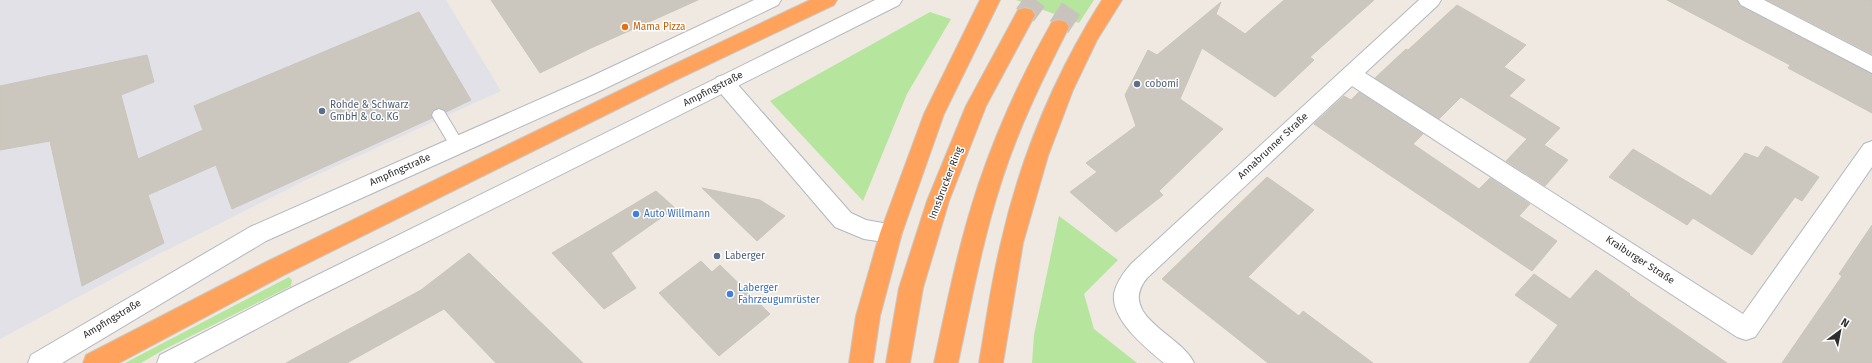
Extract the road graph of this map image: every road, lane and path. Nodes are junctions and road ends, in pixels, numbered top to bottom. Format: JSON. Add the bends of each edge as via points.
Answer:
{"nodes":[{"id":1,"x":771,"y":0,"type":"edge"},
{"id":2,"x":827,"y":0,"type":"edge"},
{"id":3,"x":892,"y":0,"type":"edge"},
{"id":4,"x":990,"y":0,"type":"edge"},
{"id":5,"x":1112,"y":0,"type":"edge"},
{"id":6,"x":1431,"y":0,"type":"edge"},
{"id":7,"x":1748,"y":0,"type":"edge"},
{"id":8,"x":1025,"y":15,"type":"tunnel mouth"},
{"id":9,"x":1059,"y":28,"type":"tunnel mouth"},
{"id":10,"x":1872,"y":65,"type":"edge"},
{"id":11,"x":1350,"y":74,"type":"junction"},
{"id":12,"x":724,"y":83,"type":"junction"},
{"id":13,"x":439,"y":115,"type":"dead end"},
{"id":14,"x":456,"y":145,"type":"junction"},
{"id":15,"x":1872,"y":150,"type":"edge"},
{"id":16,"x":891,"y":233,"type":"junction"},
{"id":17,"x":40,"y":363,"type":"edge"},
{"id":18,"x":95,"y":363,"type":"edge"},
{"id":19,"x":169,"y":363,"type":"edge"},
{"id":20,"x":861,"y":363,"type":"edge"},
{"id":21,"x":898,"y":363,"type":"edge"},
{"id":22,"x":946,"y":363,"type":"edge"},
{"id":23,"x":991,"y":363,"type":"edge"},
{"id":24,"x":1182,"y":363,"type":"edge"}],
"edges":[{"from":1,"to":14,"type":"street","name":"Ampfingstraße","via":[[595,84]]},
{"from":2,"to":18,"type":"highway","via":[[276,268]]},
{"from":3,"to":12,"type":"street","name":"Ampfingstraße"},
{"from":4,"to":16,"type":"highway","via":[[934,114]]},
{"from":5,"to":23,"type":"highway","via":[[1088,38],[1037,156],[1012,243]]},
{"from":6,"to":11,"type":"street","name":"Annabrunner Straße"},
{"from":7,"to":10,"type":"street"},
{"from":8,"to":21,"type":"highway","name":"Innsbrucker Ring","via":[[976,106],[938,201],[911,288]]},
{"from":9,"to":22,"type":"highway","via":[[1022,99],[999,158],[972,244]]},
{"from":11,"to":15,"type":"street","name":"Kraiburger Straße","via":[[1746,329]]},
{"from":11,"to":24,"type":"street","name":"Annabrunner Straße","via":[[1130,282],[1126,298],[1132,317]]},
{"from":12,"to":16,"type":"street","via":[[843,220],[864,229]]},
{"from":12,"to":19,"type":"street","name":"Ampfingstraße","via":[[303,293]]},
{"from":13,"to":14,"type":"lane"},
{"from":14,"to":17,"type":"street","name":"Ampfingstraße","via":[[258,234]]},
{"from":16,"to":20,"type":"highway","via":[[868,316]]}]}
